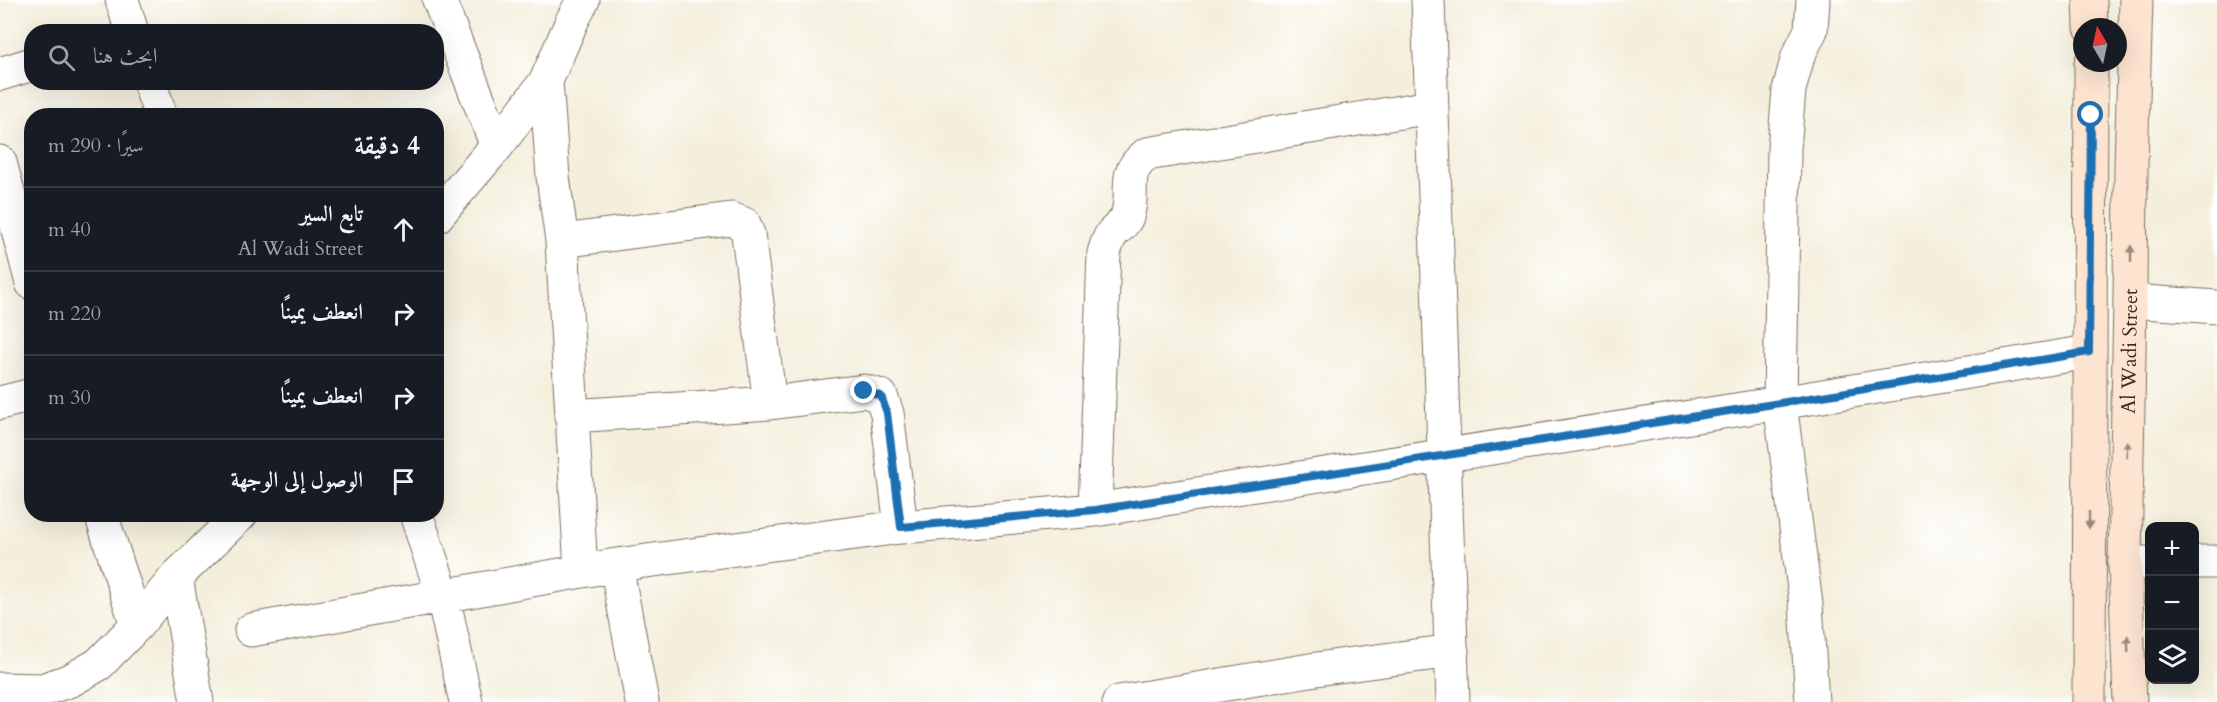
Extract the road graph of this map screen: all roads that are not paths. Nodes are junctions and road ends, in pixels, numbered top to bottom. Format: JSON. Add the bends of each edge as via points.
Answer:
{"nodes":[{"id":1,"x":122,"y":0,"type":"edge"},
{"id":2,"x":439,"y":0,"type":"edge"},
{"id":3,"x":583,"y":0,"type":"edge"},
{"id":4,"x":1428,"y":0,"type":"edge"},
{"id":5,"x":1813,"y":0,"type":"edge"},
{"id":6,"x":2091,"y":0,"type":"edge"},
{"id":7,"x":2136,"y":0,"type":"edge"},
{"id":8,"x":2091,"y":18,"type":"edge"},
{"id":9,"x":130,"y":24,"type":"edge"},
{"id":10,"x":24,"y":66,"type":"edge"},
{"id":11,"x":2091,"y":72,"type":"edge"},
{"id":12,"x":0,"y":74,"type":"edge"},
{"id":13,"x":546,"y":81,"type":"junction"},
{"id":14,"x":152,"y":90,"type":"edge"},
{"id":15,"x":1431,"y":107,"type":"junction"},
{"id":16,"x":158,"y":108,"type":"edge"},
{"id":17,"x":496,"y":146,"type":"junction"},
{"id":18,"x":0,"y":162,"type":"edge"},
{"id":19,"x":444,"y":208,"type":"edge"},
{"id":20,"x":562,"y":241,"type":"junction"},
{"id":21,"x":24,"y":253,"type":"edge"},
{"id":22,"x":2130,"y":301,"type":"junction"},
{"id":23,"x":2217,"y":307,"type":"edge"},
{"id":24,"x":2089,"y":352,"type":"junction"},
{"id":25,"x":24,"y":397,"type":"edge"},
{"id":26,"x":0,"y":403,"type":"edge"},
{"id":27,"x":770,"y":403,"type":"junction"},
{"id":28,"x":1780,"y":403,"type":"junction"},
{"id":29,"x":572,"y":417,"type":"junction"},
{"id":30,"x":1446,"y":456,"type":"junction"},
{"id":31,"x":1095,"y":510,"type":"junction"},
{"id":32,"x":104,"y":522,"type":"edge"},
{"id":33,"x":234,"y":522,"type":"edge"},
{"id":34,"x":419,"y":522,"type":"edge"},
{"id":35,"x":901,"y":527,"type":"junction"},
{"id":36,"x":2199,"y":562,"type":"edge"},
{"id":37,"x":2217,"y":562,"type":"edge"},
{"id":38,"x":2138,"y":563,"type":"edge"},
{"id":39,"x":616,"y":565,"type":"junction"},
{"id":40,"x":581,"y":571,"type":"junction"},
{"id":41,"x":176,"y":577,"type":"junction"},
{"id":42,"x":443,"y":596,"type":"junction"},
{"id":43,"x":137,"y":625,"type":"junction"},
{"id":44,"x":251,"y":630,"type":"dead end"},
{"id":45,"x":1452,"y":651,"type":"junction"},
{"id":46,"x":0,"y":689,"type":"edge"},
{"id":47,"x":1150,"y":700,"type":"edge"},
{"id":48,"x":197,"y":702,"type":"edge"},
{"id":49,"x":466,"y":702,"type":"edge"},
{"id":50,"x":642,"y":702,"type":"edge"},
{"id":51,"x":1119,"y":702,"type":"edge"},
{"id":52,"x":1453,"y":702,"type":"edge"},
{"id":53,"x":1812,"y":702,"type":"edge"},
{"id":54,"x":2088,"y":702,"type":"edge"},
{"id":55,"x":2130,"y":702,"type":"edge"}],
"edges":[{"from":1,"to":9,"type":"street"},
{"from":2,"to":17,"type":"street"},
{"from":3,"to":13,"type":"street"},
{"from":4,"to":15,"type":"street"},
{"from":5,"to":28,"type":"street","via":[[1811,30],[1798,56],[1788,102],[1784,149]]},
{"from":6,"to":8,"type":"main road"},
{"from":22,"to":7,"type":"main road","name":"Al Wadi Street","one_way":true},
{"from":10,"to":12,"type":"street"},
{"from":11,"to":24,"type":"main road","name":"Al Wadi Street"},
{"from":13,"to":17,"type":"street"},
{"from":13,"to":20,"type":"street"},
{"from":14,"to":16,"type":"street"},
{"from":15,"to":30,"type":"street"},
{"from":15,"to":31,"type":"street","via":[[1147,154],[1135,164],[1128,213],[1124,224],[1110,236],[1104,253]]},
{"from":17,"to":19,"type":"street"},
{"from":18,"to":21,"type":"street"},
{"from":20,"to":27,"type":"street","via":[[731,219],[744,224]]},
{"from":20,"to":29,"type":"street"},
{"from":22,"to":23,"type":"street"},
{"from":38,"to":22,"type":"main road","name":"Al Wadi Street","one_way":true},
{"from":24,"to":28,"type":"street"},
{"from":24,"to":54,"type":"main road","name":"Al Wadi Street","one_way":true},
{"from":25,"to":26,"type":"street"},
{"from":27,"to":29,"type":"street"},
{"from":27,"to":35,"type":"street","via":[[864,391],[881,396],[887,413]]},
{"from":28,"to":30,"type":"street"},
{"from":28,"to":53,"type":"street","via":[[1806,604]]},
{"from":29,"to":40,"type":"street"},
{"from":30,"to":31,"type":"street"},
{"from":30,"to":45,"type":"street"},
{"from":31,"to":35,"type":"street"},
{"from":32,"to":43,"type":"street"},
{"from":33,"to":41,"type":"street"},
{"from":34,"to":42,"type":"street"},
{"from":35,"to":39,"type":"street"},
{"from":36,"to":37,"type":"street"},
{"from":55,"to":38,"type":"main road","name":"Al Wadi Street","one_way":true},
{"from":39,"to":40,"type":"street"},
{"from":39,"to":50,"type":"street"},
{"from":40,"to":42,"type":"street"},
{"from":41,"to":43,"type":"street"},
{"from":41,"to":48,"type":"street"},
{"from":42,"to":44,"type":"street"},
{"from":42,"to":49,"type":"street"},
{"from":43,"to":46,"type":"street","via":[[99,664],[71,680],[42,690]]},
{"from":45,"to":47,"type":"street","via":[[1316,669]]},
{"from":45,"to":52,"type":"street"},
{"from":47,"to":51,"type":"street"}]}
